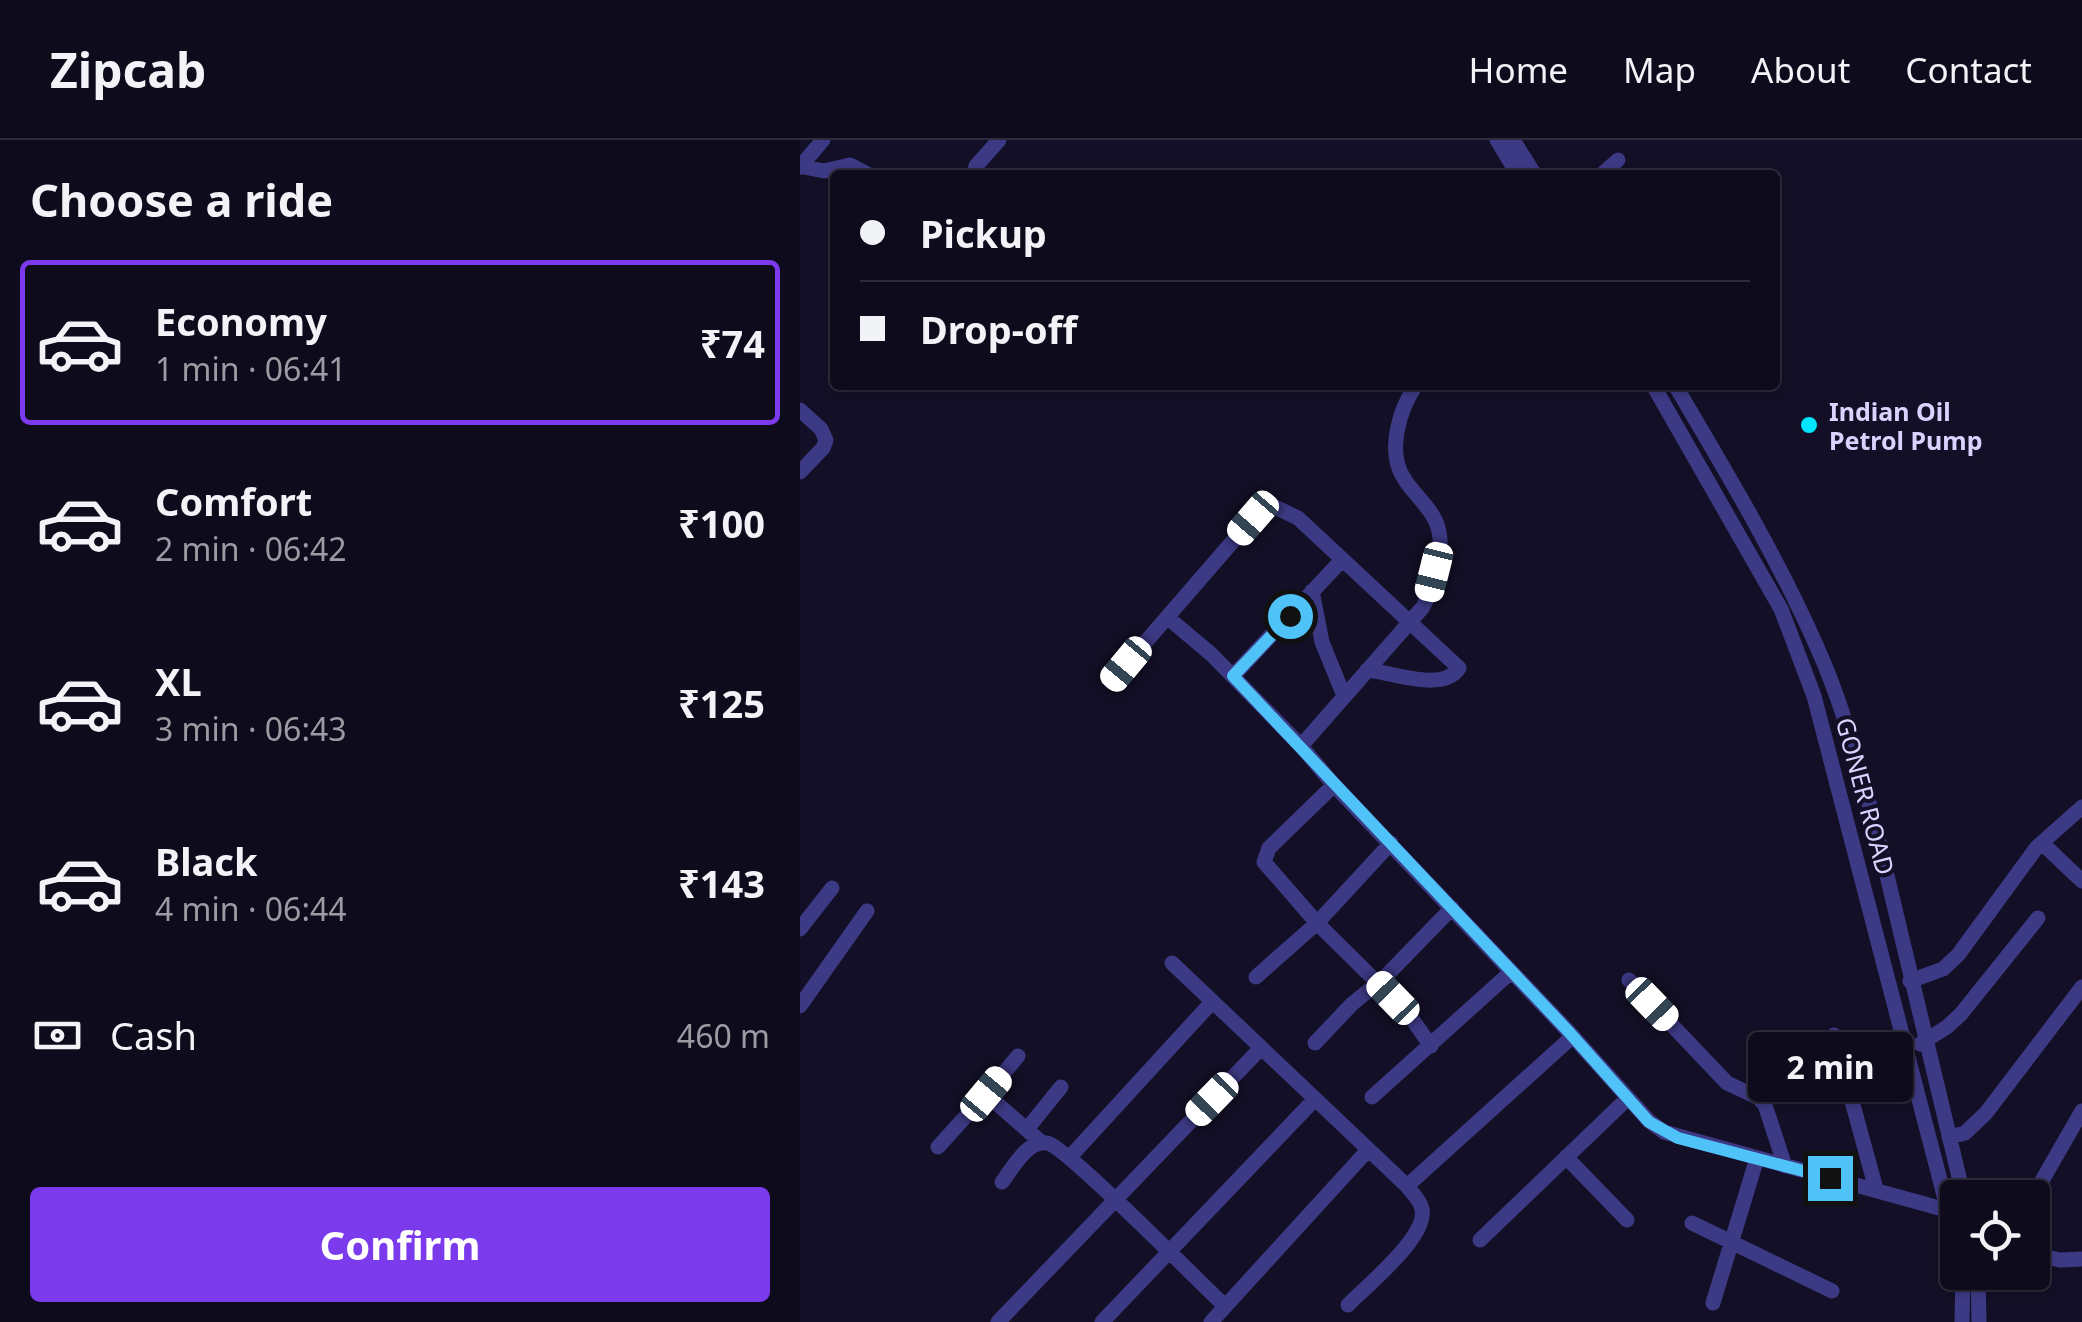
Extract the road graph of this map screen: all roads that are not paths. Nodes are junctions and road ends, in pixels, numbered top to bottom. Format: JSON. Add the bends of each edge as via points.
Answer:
{"nodes":[{"id":1,"x":823,"y":140,"type":"edge"},
{"id":2,"x":999,"y":140,"type":"edge"},
{"id":3,"x":1497,"y":140,"type":"edge"},
{"id":4,"x":1513,"y":140,"type":"edge"},
{"id":5,"x":1618,"y":160,"type":"dead end"},
{"id":6,"x":800,"y":166,"type":"edge"},
{"id":7,"x":830,"y":170,"type":"edge"},
{"id":8,"x":831,"y":170,"type":"edge"},
{"id":9,"x":859,"y":170,"type":"edge"},
{"id":10,"x":975,"y":170,"type":"edge"},
{"id":11,"x":1515,"y":170,"type":"edge"},
{"id":12,"x":1532,"y":170,"type":"edge"},
{"id":13,"x":1606,"y":170,"type":"edge"},
{"id":14,"x":1413,"y":390,"type":"edge"},
{"id":15,"x":1656,"y":390,"type":"edge"},
{"id":16,"x":1678,"y":390,"type":"edge"},
{"id":17,"x":800,"y":410,"type":"edge"},
{"id":18,"x":800,"y":472,"type":"edge"},
{"id":19,"x":1341,"y":561,"type":"junction"},
{"id":20,"x":1312,"y":591,"type":"junction"},
{"id":21,"x":1167,"y":618,"type":"junction"},
{"id":22,"x":1410,"y":622,"type":"junction"},
{"id":23,"x":1367,"y":670,"type":"junction"},
{"id":24,"x":1233,"y":676,"type":"junction"},
{"id":25,"x":1111,"y":682,"type":"dead end"},
{"id":26,"x":1344,"y":696,"type":"junction"},
{"id":27,"x":1301,"y":746,"type":"junction"},
{"id":28,"x":1858,"y":762,"type":"junction"},
{"id":29,"x":1833,"y":768,"type":"junction"},
{"id":30,"x":1334,"y":785,"type":"junction"},
{"id":31,"x":2082,"y":807,"type":"edge"},
{"id":32,"x":1391,"y":843,"type":"junction"},
{"id":33,"x":2042,"y":843,"type":"junction"},
{"id":34,"x":2082,"y":881,"type":"edge"},
{"id":35,"x":832,"y":888,"type":"dead end"},
{"id":36,"x":1452,"y":908,"type":"junction"},
{"id":37,"x":867,"y":911,"type":"dead end"},
{"id":38,"x":2038,"y":918,"type":"dead end"},
{"id":39,"x":1317,"y":922,"type":"junction"},
{"id":40,"x":800,"y":929,"type":"edge"},
{"id":41,"x":1172,"y":964,"type":"dead end"},
{"id":42,"x":1510,"y":972,"type":"junction"},
{"id":43,"x":1256,"y":977,"type":"dead end"},
{"id":44,"x":1629,"y":980,"type":"dead end"},
{"id":45,"x":1910,"y":981,"type":"junction"},
{"id":46,"x":1379,"y":983,"type":"junction"},
{"id":47,"x":2082,"y":988,"type":"edge"},
{"id":48,"x":1212,"y":1002,"type":"junction"},
{"id":49,"x":800,"y":1006,"type":"edge"},
{"id":50,"x":1834,"y":1034,"type":"dead end"},
{"id":51,"x":1572,"y":1036,"type":"junction"},
{"id":52,"x":1925,"y":1042,"type":"junction"},
{"id":53,"x":1315,"y":1043,"type":"dead end"},
{"id":54,"x":1432,"y":1046,"type":"junction"},
{"id":55,"x":1261,"y":1048,"type":"junction"},
{"id":56,"x":1907,"y":1050,"type":"junction"},
{"id":57,"x":1018,"y":1056,"type":"dead end"},
{"id":58,"x":1061,"y":1087,"type":"dead end"},
{"id":59,"x":986,"y":1094,"type":"junction"},
{"id":60,"x":1372,"y":1097,"type":"dead end"},
{"id":61,"x":1628,"y":1098,"type":"junction"},
{"id":62,"x":1315,"y":1099,"type":"junction"},
{"id":63,"x":2082,"y":1111,"type":"edge"},
{"id":64,"x":1027,"y":1129,"type":"junction"},
{"id":65,"x":1949,"y":1137,"type":"junction"},
{"id":66,"x":1042,"y":1142,"type":"junction"},
{"id":67,"x":938,"y":1147,"type":"dead end"},
{"id":68,"x":1368,"y":1150,"type":"junction"},
{"id":69,"x":1069,"y":1158,"type":"junction"},
{"id":70,"x":1566,"y":1158,"type":"junction"},
{"id":71,"x":1757,"y":1158,"type":"junction"},
{"id":72,"x":1784,"y":1166,"type":"junction"},
{"id":73,"x":1945,"y":1180,"type":"edge"},
{"id":74,"x":1960,"y":1180,"type":"edge"},
{"id":75,"x":2042,"y":1180,"type":"edge"},
{"id":76,"x":1002,"y":1182,"type":"dead end"},
{"id":77,"x":1407,"y":1186,"type":"junction"},
{"id":78,"x":1876,"y":1188,"type":"junction"},
{"id":79,"x":1114,"y":1200,"type":"junction"},
{"id":80,"x":1940,"y":1206,"type":"edge"},
{"id":81,"x":1627,"y":1220,"type":"dead end"},
{"id":82,"x":1692,"y":1223,"type":"dead end"},
{"id":83,"x":1480,"y":1240,"type":"dead end"},
{"id":84,"x":1732,"y":1244,"type":"junction"},
{"id":85,"x":1169,"y":1254,"type":"junction"},
{"id":86,"x":2050,"y":1258,"type":"edge"},
{"id":87,"x":2082,"y":1260,"type":"edge"},
{"id":88,"x":1962,"y":1290,"type":"edge"},
{"id":89,"x":1978,"y":1290,"type":"edge"},
{"id":90,"x":1832,"y":1291,"type":"dead end"},
{"id":91,"x":1713,"y":1302,"type":"dead end"},
{"id":92,"x":1348,"y":1305,"type":"dead end"},
{"id":93,"x":1225,"y":1306,"type":"junction"},
{"id":94,"x":998,"y":1322,"type":"edge"},
{"id":95,"x":1102,"y":1322,"type":"edge"},
{"id":96,"x":1211,"y":1322,"type":"edge"},
{"id":97,"x":1962,"y":1322,"type":"edge"},
{"id":98,"x":1978,"y":1322,"type":"edge"}],
"edges":[{"from":1,"to":6,"type":"street"},
{"from":2,"to":10,"type":"street"},
{"from":3,"to":11,"type":"street"},
{"from":4,"to":12,"type":"street"},
{"from":5,"to":13,"type":"street"},
{"from":6,"to":7,"type":"street"},
{"from":8,"to":9,"type":"street"},
{"from":14,"to":22,"type":"street","via":[[1398,418],[1398,462],[1439,528],[1441,549],[1428,596]]},
{"from":15,"to":29,"type":"street","name":"GONER ROAD","via":[[1781,609]]},
{"from":16,"to":28,"type":"street","name":"GONER ROAD","via":[[1787,583]]},
{"from":17,"to":18,"type":"street","via":[[826,440]]},
{"from":19,"to":20,"type":"street"},
{"from":19,"to":21,"type":"street","via":[[1298,518],[1273,506],[1253,518]]},
{"from":19,"to":22,"type":"street"},
{"from":20,"to":24,"type":"street"},
{"from":20,"to":26,"type":"street","via":[[1322,642]]},
{"from":21,"to":24,"type":"street"},
{"from":21,"to":25,"type":"street"},
{"from":22,"to":23,"type":"street"},
{"from":22,"to":23,"type":"street","via":[[1454,660],[1457,674],[1436,681]]},
{"from":23,"to":26,"type":"street"},
{"from":24,"to":27,"type":"street"},
{"from":26,"to":27,"type":"street"},
{"from":27,"to":30,"type":"street"},
{"from":28,"to":29,"type":"street"},
{"from":28,"to":45,"type":"street","name":"GONER ROAD"},
{"from":29,"to":56,"type":"street","name":"GONER ROAD"},
{"from":30,"to":32,"type":"street"},
{"from":30,"to":39,"type":"street","via":[[1269,848],[1264,862]]},
{"from":31,"to":33,"type":"street"},
{"from":32,"to":36,"type":"street"},
{"from":32,"to":39,"type":"street"},
{"from":33,"to":34,"type":"street"},
{"from":33,"to":45,"type":"street","via":[[1958,955],[1943,969]]},
{"from":35,"to":40,"type":"street"},
{"from":36,"to":42,"type":"street"},
{"from":36,"to":46,"type":"street"},
{"from":37,"to":49,"type":"street"},
{"from":38,"to":52,"type":"street","via":[[1961,1014]]},
{"from":39,"to":43,"type":"street"},
{"from":39,"to":46,"type":"street"},
{"from":41,"to":48,"type":"street"},
{"from":42,"to":51,"type":"street"},
{"from":42,"to":54,"type":"street"},
{"from":44,"to":72,"type":"street","via":[[1726,1083],[1765,1105]]},
{"from":45,"to":52,"type":"street","name":"GONER ROAD"},
{"from":46,"to":53,"type":"street"},
{"from":46,"to":54,"type":"street"},
{"from":47,"to":65,"type":"street","via":[[1986,1114],[1965,1133]]},
{"from":48,"to":55,"type":"street"},
{"from":48,"to":69,"type":"street"},
{"from":50,"to":78,"type":"street"},
{"from":51,"to":61,"type":"street"},
{"from":51,"to":77,"type":"street"},
{"from":52,"to":56,"type":"street"},
{"from":52,"to":65,"type":"street","name":"GONER ROAD"},
{"from":54,"to":60,"type":"street"},
{"from":55,"to":62,"type":"street"},
{"from":55,"to":79,"type":"street"},
{"from":56,"to":73,"type":"street","name":"GONER ROAD"},
{"from":57,"to":59,"type":"street"},
{"from":58,"to":64,"type":"street"},
{"from":59,"to":64,"type":"street"},
{"from":59,"to":67,"type":"street"},
{"from":61,"to":70,"type":"street"},
{"from":61,"to":71,"type":"street","via":[[1664,1132]]},
{"from":62,"to":68,"type":"street"},
{"from":62,"to":85,"type":"street"},
{"from":63,"to":75,"type":"street"},
{"from":64,"to":66,"type":"street"},
{"from":65,"to":74,"type":"street","name":"GONER ROAD"},
{"from":66,"to":69,"type":"street"},
{"from":66,"to":76,"type":"street"},
{"from":68,"to":77,"type":"street"},
{"from":68,"to":93,"type":"street"},
{"from":69,"to":79,"type":"street"},
{"from":70,"to":81,"type":"street"},
{"from":70,"to":83,"type":"street"},
{"from":71,"to":72,"type":"street"},
{"from":71,"to":84,"type":"street"},
{"from":72,"to":78,"type":"street"},
{"from":77,"to":92,"type":"street","via":[[1422,1206],[1416,1237]]},
{"from":78,"to":80,"type":"street"},
{"from":79,"to":85,"type":"street"},
{"from":79,"to":94,"type":"street"},
{"from":82,"to":84,"type":"street"},
{"from":84,"to":90,"type":"street"},
{"from":84,"to":91,"type":"street"},
{"from":85,"to":93,"type":"street"},
{"from":85,"to":95,"type":"street"},
{"from":86,"to":87,"type":"street"},
{"from":88,"to":97,"type":"street"},
{"from":89,"to":98,"type":"street"},
{"from":93,"to":96,"type":"street"}]}
